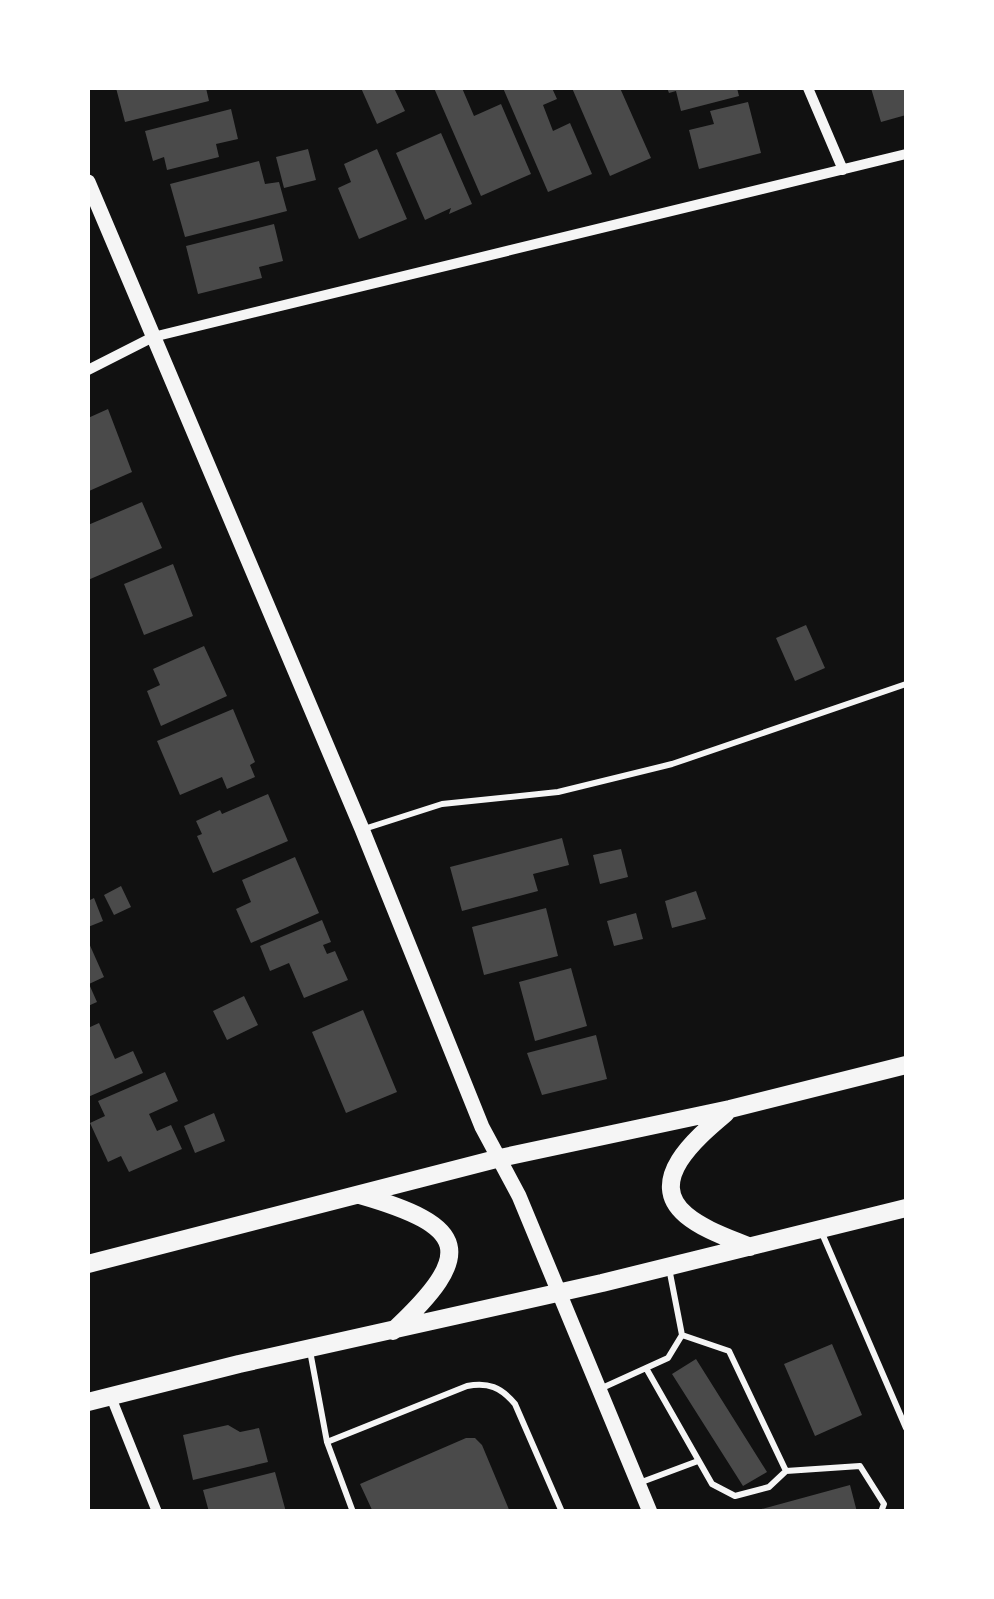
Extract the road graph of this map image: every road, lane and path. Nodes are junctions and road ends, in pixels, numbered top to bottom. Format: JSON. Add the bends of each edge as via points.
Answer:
{"nodes":[{"id":1,"x":808,"y":88,"type":"edge"},
{"id":2,"x":906,"y":154,"type":"edge"},
{"id":3,"x":843,"y":170,"type":"junction"},
{"id":4,"x":88,"y":182,"type":"edge"},
{"id":5,"x":153,"y":337,"type":"junction"},
{"id":6,"x":88,"y":370,"type":"edge"},
{"id":7,"x":906,"y":684,"type":"edge"},
{"id":8,"x":362,"y":829,"type":"junction"},
{"id":9,"x":906,"y":1065,"type":"edge"},
{"id":10,"x":730,"y":1110,"type":"junction"},
{"id":11,"x":500,"y":1158,"type":"junction"},
{"id":12,"x":356,"y":1193,"type":"junction"},
{"id":13,"x":906,"y":1208,"type":"edge"},
{"id":14,"x":821,"y":1229,"type":"junction"},
{"id":15,"x":750,"y":1248,"type":"junction"},
{"id":16,"x":88,"y":1264,"type":"edge"},
{"id":17,"x":669,"y":1267,"type":"junction"},
{"id":18,"x":558,"y":1294,"type":"junction"},
{"id":19,"x":393,"y":1331,"type":"junction"},
{"id":20,"x":682,"y":1335,"type":"junction"},
{"id":21,"x":310,"y":1350,"type":"junction"},
{"id":22,"x":646,"y":1368,"type":"junction"},
{"id":23,"x":599,"y":1389,"type":"junction"},
{"id":24,"x":111,"y":1397,"type":"junction"},
{"id":25,"x":88,"y":1402,"type":"edge"},
{"id":26,"x":906,"y":1428,"type":"edge"},
{"id":27,"x":328,"y":1442,"type":"junction"},
{"id":28,"x":698,"y":1461,"type":"junction"},
{"id":29,"x":786,"y":1471,"type":"junction"},
{"id":30,"x":638,"y":1484,"type":"junction"},
{"id":31,"x":157,"y":1512,"type":"edge"},
{"id":32,"x":353,"y":1512,"type":"edge"},
{"id":33,"x":562,"y":1512,"type":"edge"},
{"id":34,"x":650,"y":1512,"type":"edge"},
{"id":35,"x":881,"y":1512,"type":"edge"}],
"edges":[{"from":1,"to":3,"type":"street"},
{"from":2,"to":3,"type":"street"},
{"from":3,"to":5,"type":"street"},
{"from":4,"to":5,"type":"street"},
{"from":5,"to":6,"type":"street"},
{"from":5,"to":8,"type":"street"},
{"from":7,"to":8,"type":"lane","via":[[672,764],[558,792],[442,804]]},
{"from":8,"to":11,"type":"street"},
{"from":9,"to":10,"type":"main road"},
{"from":10,"to":11,"type":"main road"},
{"from":10,"to":15,"type":"main road","via":[[680,1157],[673,1196],[683,1214]]},
{"from":11,"to":12,"type":"main road"},
{"from":11,"to":18,"type":"street"},
{"from":12,"to":16,"type":"main road"},
{"from":12,"to":19,"type":"main road","via":[[431,1220],[449,1249],[441,1281]]},
{"from":13,"to":14,"type":"main road"},
{"from":14,"to":15,"type":"main road"},
{"from":14,"to":26,"type":"lane"},
{"from":15,"to":17,"type":"main road"},
{"from":17,"to":18,"type":"main road"},
{"from":17,"to":20,"type":"lane"},
{"from":18,"to":19,"type":"main road"},
{"from":18,"to":23,"type":"street"},
{"from":19,"to":21,"type":"main road"},
{"from":20,"to":22,"type":"lane","via":[[668,1358]]},
{"from":20,"to":29,"type":"lane","via":[[729,1351]]},
{"from":21,"to":24,"type":"main road"},
{"from":21,"to":27,"type":"lane"},
{"from":22,"to":23,"type":"lane"},
{"from":22,"to":28,"type":"lane"},
{"from":23,"to":30,"type":"street"},
{"from":24,"to":25,"type":"main road"},
{"from":24,"to":31,"type":"street"},
{"from":27,"to":32,"type":"lane"},
{"from":27,"to":33,"type":"lane","via":[[467,1386],[493,1386],[515,1404]]},
{"from":28,"to":29,"type":"lane","via":[[712,1484],[736,1496],[769,1487]]},
{"from":28,"to":30,"type":"lane"},
{"from":29,"to":35,"type":"lane","via":[[860,1466],[884,1504]]},
{"from":30,"to":34,"type":"street"}]}
